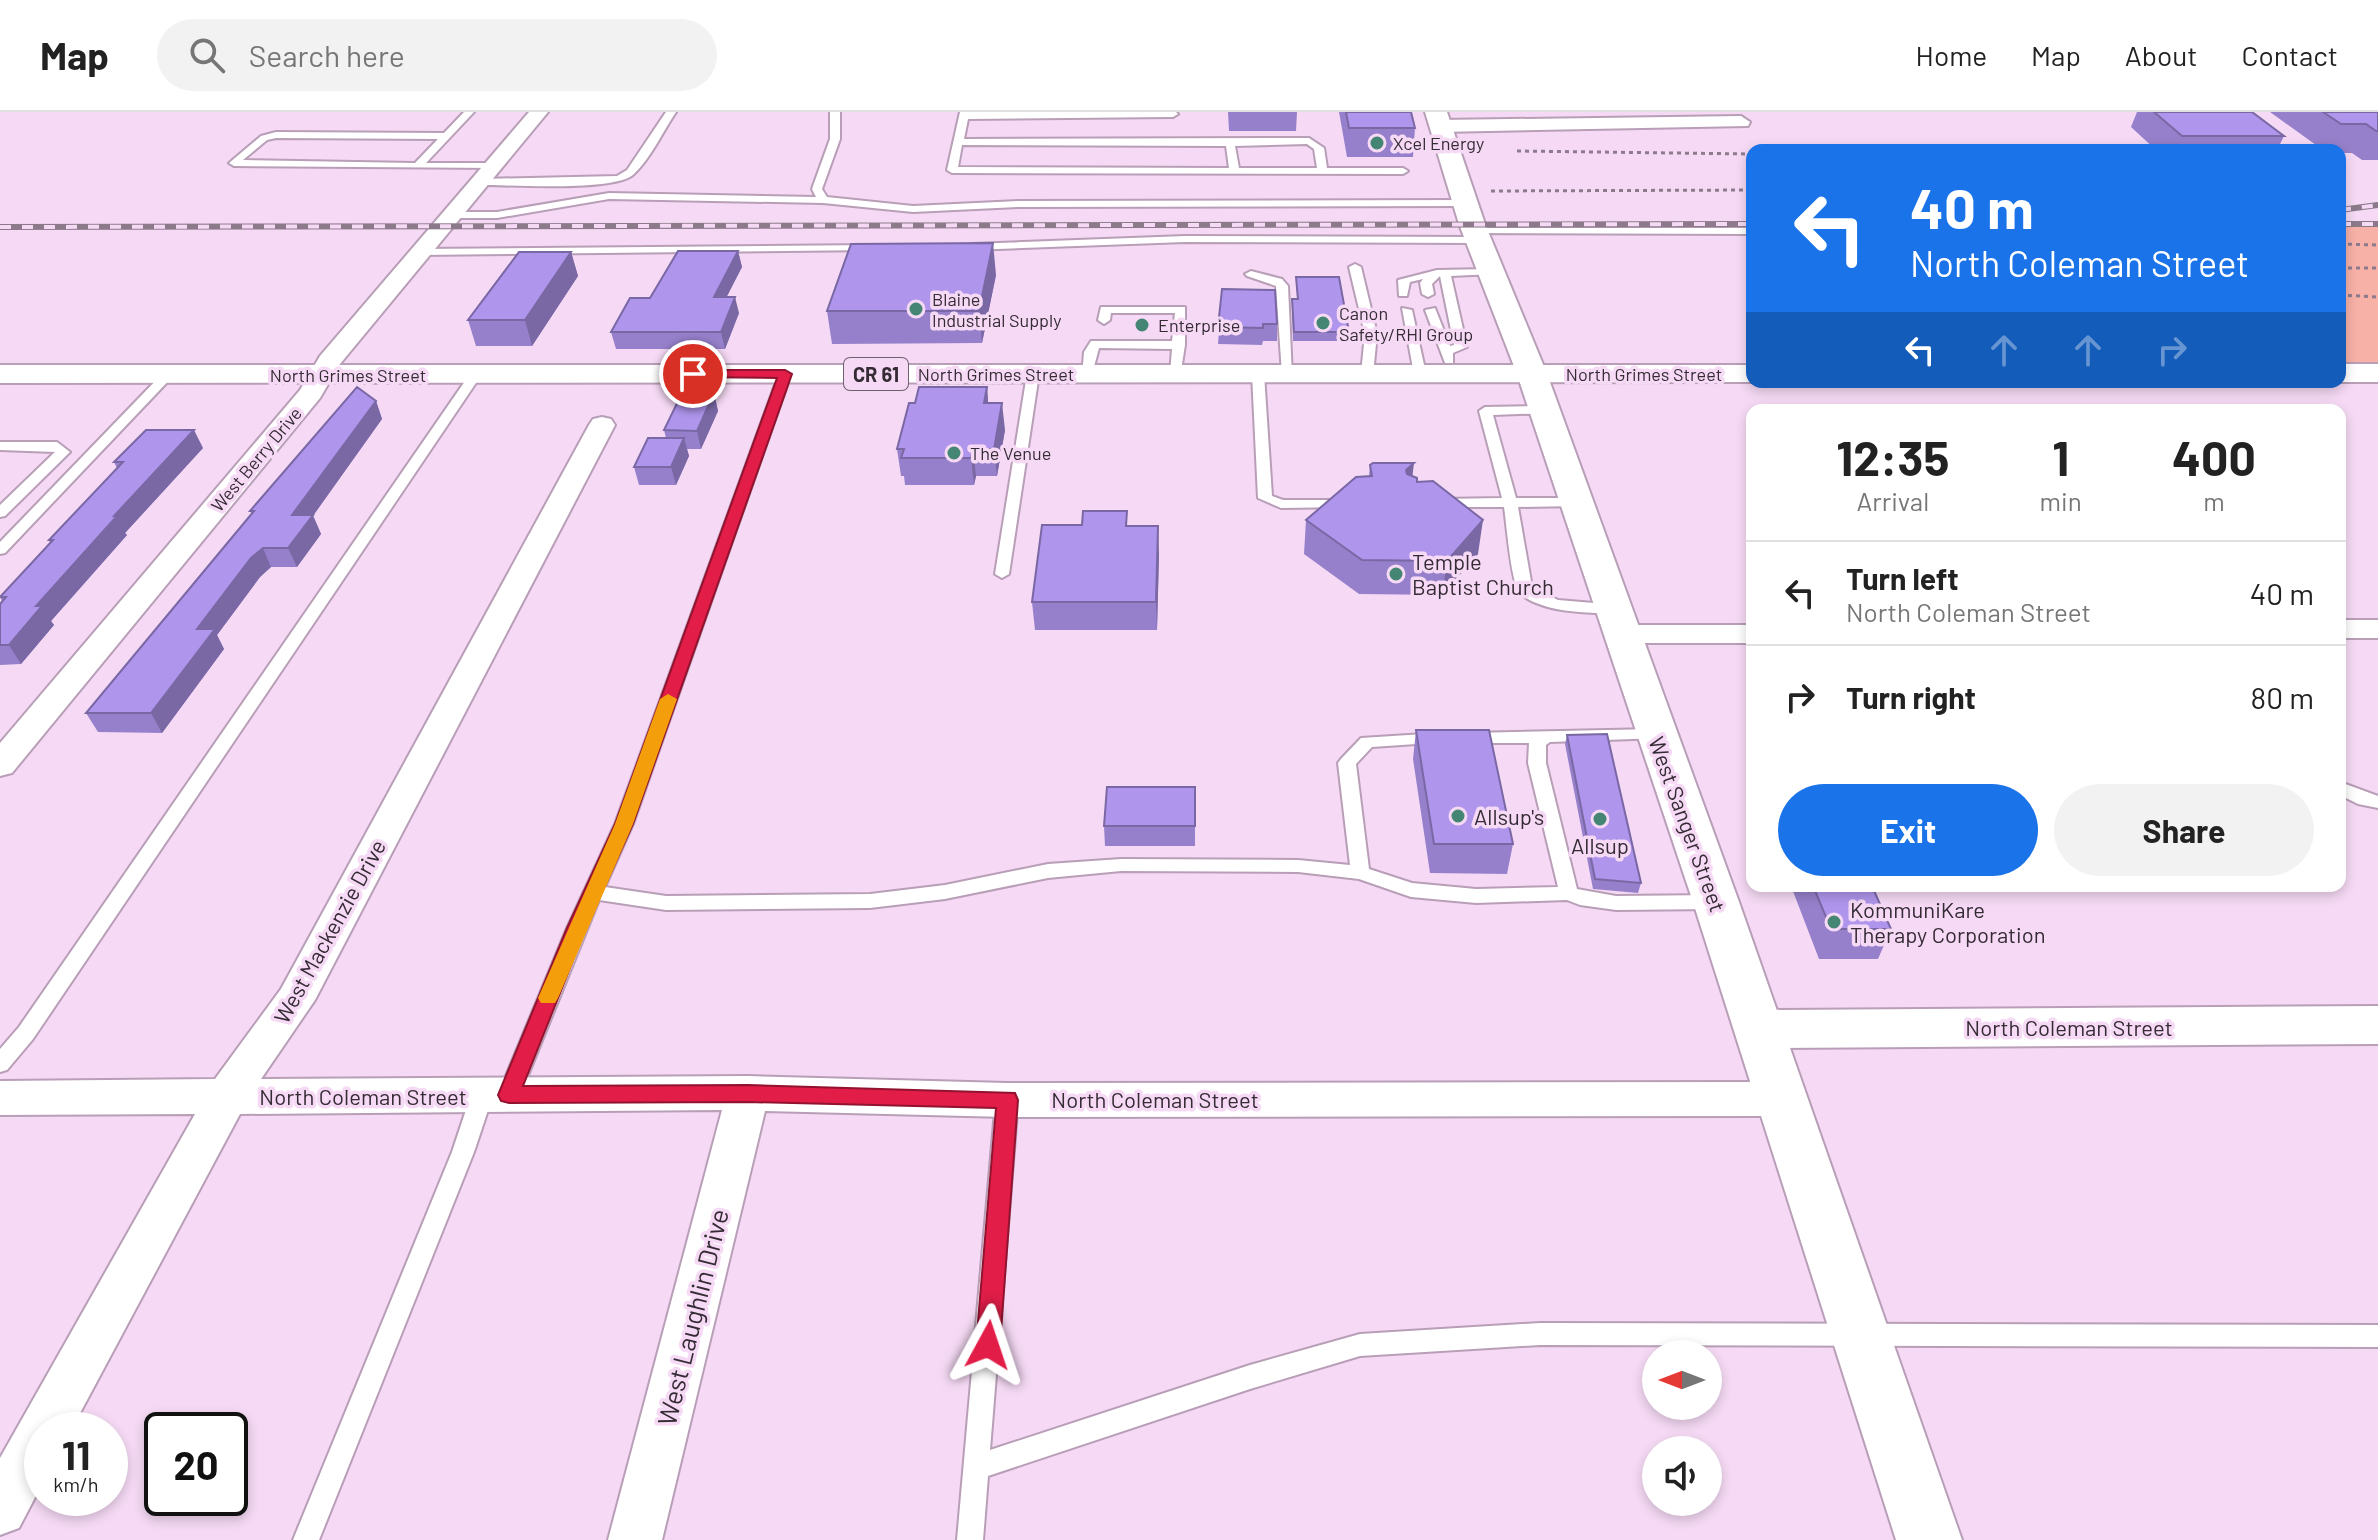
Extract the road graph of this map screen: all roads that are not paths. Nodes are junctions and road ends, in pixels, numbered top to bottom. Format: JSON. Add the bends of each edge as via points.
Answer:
{"nodes":[{"id":1,"x":469,"y":112,"type":"edge"},
{"id":2,"x":539,"y":112,"type":"edge"},
{"id":3,"x":671,"y":112,"type":"edge"},
{"id":4,"x":835,"y":112,"type":"edge"},
{"id":5,"x":1173,"y":113,"type":"edge"},
{"id":6,"x":964,"y":114,"type":"edge"},
{"id":7,"x":1438,"y":119,"type":"edge"},
{"id":8,"x":1741,"y":122,"type":"dead end"},
{"id":9,"x":328,"y":135,"type":"junction"},
{"id":10,"x":390,"y":135,"type":"junction"},
{"id":11,"x":447,"y":136,"type":"junction"},
{"id":12,"x":958,"y":142,"type":"junction"},
{"id":13,"x":1172,"y":142,"type":"junction"},
{"id":14,"x":1230,"y":143,"type":"junction"},
{"id":15,"x":316,"y":145,"type":"dead end"},
{"id":16,"x":380,"y":146,"type":"dead end"},
{"id":17,"x":305,"y":155,"type":"dead end"},
{"id":18,"x":370,"y":156,"type":"dead end"},
{"id":19,"x":294,"y":166,"type":"junction"},
{"id":20,"x":359,"y":166,"type":"junction"},
{"id":21,"x":418,"y":166,"type":"junction"},
{"id":22,"x":1235,"y":171,"type":"junction"},
{"id":23,"x":1323,"y":171,"type":"junction"},
{"id":24,"x":1403,"y":171,"type":"dead end"},
{"id":25,"x":487,"y":174,"type":"junction"},
{"id":26,"x":823,"y":200,"type":"junction"},
{"id":27,"x":451,"y":215,"type":"junction"},
{"id":28,"x":1474,"y":228,"type":"junction"},
{"id":29,"x":1746,"y":231,"type":"edge"},
{"id":30,"x":961,"y":247,"type":"edge"},
{"id":31,"x":886,"y":248,"type":"edge"},
{"id":32,"x":420,"y":252,"type":"junction"},
{"id":33,"x":1355,"y":267,"type":"dead end"},
{"id":34,"x":1441,"y":273,"type":"junction"},
{"id":35,"x":1251,"y":274,"type":"dead end"},
{"id":36,"x":1403,"y":294,"type":"dead end"},
{"id":37,"x":1428,"y":294,"type":"dead end"},
{"id":38,"x":1406,"y":310,"type":"dead end"},
{"id":39,"x":1431,"y":310,"type":"dead end"},
{"id":40,"x":1104,"y":320,"type":"dead end"},
{"id":41,"x":1178,"y":359,"type":"junction"},
{"id":42,"x":1451,"y":362,"type":"junction"},
{"id":43,"x":2346,"y":373,"type":"edge"},
{"id":44,"x":2378,"y":373,"type":"edge"},
{"id":45,"x":0,"y":374,"type":"edge"},
{"id":46,"x":169,"y":374,"type":"junction"},
{"id":47,"x":476,"y":374,"type":"junction"},
{"id":48,"x":785,"y":374,"type":"junction"},
{"id":49,"x":1033,"y":374,"type":"junction"},
{"id":50,"x":1273,"y":374,"type":"junction"},
{"id":51,"x":1367,"y":374,"type":"junction"},
{"id":52,"x":1420,"y":374,"type":"junction"},
{"id":53,"x":321,"y":375,"type":"junction"},
{"id":54,"x":1746,"y":375,"type":"edge"},
{"id":55,"x":1538,"y":392,"type":"junction"},
{"id":56,"x":602,"y":425,"type":"dead end"},
{"id":57,"x":0,"y":446,"type":"edge"},
{"id":58,"x":1577,"y":502,"type":"junction"},
{"id":59,"x":1510,"y":503,"type":"junction"},
{"id":60,"x":1362,"y":504,"type":"edge"},
{"id":61,"x":1426,"y":504,"type":"edge"},
{"id":62,"x":0,"y":513,"type":"edge"},
{"id":63,"x":0,"y":550,"type":"edge"},
{"id":64,"x":1002,"y":574,"type":"dead end"},
{"id":65,"x":1618,"y":621,"type":"junction"},
{"id":66,"x":2346,"y":629,"type":"edge"},
{"id":67,"x":2378,"y":629,"type":"edge"},
{"id":68,"x":1746,"y":633,"type":"edge"},
{"id":69,"x":1655,"y":734,"type":"junction"},
{"id":70,"x":1546,"y":737,"type":"junction"},
{"id":71,"x":0,"y":765,"type":"edge"},
{"id":72,"x":2346,"y":791,"type":"edge"},
{"id":73,"x":2378,"y":802,"type":"edge"},
{"id":74,"x":1360,"y":873,"type":"junction"},
{"id":75,"x":593,"y":892,"type":"junction"},
{"id":76,"x":1569,"y":893,"type":"junction"},
{"id":77,"x":1716,"y":902,"type":"junction"},
{"id":78,"x":2378,"y":1025,"type":"edge"},
{"id":79,"x":1760,"y":1029,"type":"junction"},
{"id":80,"x":0,"y":1064,"type":"edge"},
{"id":81,"x":748,"y":1093,"type":"junction"},
{"id":82,"x":495,"y":1095,"type":"junction"},
{"id":83,"x":226,"y":1097,"type":"junction"},
{"id":84,"x":0,"y":1098,"type":"edge"},
{"id":85,"x":1782,"y":1099,"type":"junction"},
{"id":86,"x":1007,"y":1100,"type":"junction"},
{"id":87,"x":1860,"y":1334,"type":"junction"},
{"id":88,"x":2378,"y":1336,"type":"edge"},
{"id":89,"x":53,"y":1412,"type":"edge"},
{"id":90,"x":24,"y":1465,"type":"edge"},
{"id":91,"x":978,"y":1467,"type":"junction"},
{"id":92,"x":0,"y":1509,"type":"edge"},
{"id":93,"x":306,"y":1540,"type":"edge"},
{"id":94,"x":635,"y":1540,"type":"edge"},
{"id":95,"x":970,"y":1540,"type":"edge"},
{"id":96,"x":1929,"y":1540,"type":"edge"}],
"edges":[{"from":1,"to":11,"type":"lane"},
{"from":2,"to":25,"type":"street","name":"West Berry Drive"},
{"from":3,"to":25,"type":"lane","via":[[631,172],[620,179]]},
{"from":4,"to":26,"type":"lane","via":[[835,139],[817,189]]},
{"from":5,"to":6,"type":"lane"},
{"from":5,"to":13,"type":"lane"},
{"from":6,"to":12,"type":"lane"},
{"from":7,"to":8,"type":"street"},
{"from":7,"to":28,"type":"main road","name":"West Sanger Street"},
{"from":9,"to":10,"type":"lane"},
{"from":9,"to":15,"type":"lane"},
{"from":9,"to":19,"type":"lane","via":[[264,138],[234,163]]},
{"from":10,"to":11,"type":"lane"},
{"from":10,"to":16,"type":"lane"},
{"from":11,"to":21,"type":"lane"},
{"from":12,"to":13,"type":"lane"},
{"from":12,"to":22,"type":"lane","via":[[952,170]]},
{"from":13,"to":14,"type":"lane"},
{"from":14,"to":22,"type":"lane"},
{"from":14,"to":23,"type":"lane","via":[[1309,141],[1319,148]]},
{"from":17,"to":19,"type":"lane"},
{"from":18,"to":20,"type":"lane"},
{"from":19,"to":20,"type":"lane"},
{"from":20,"to":21,"type":"lane"},
{"from":21,"to":25,"type":"lane"},
{"from":22,"to":23,"type":"lane"},
{"from":23,"to":24,"type":"lane"},
{"from":25,"to":27,"type":"street","name":"West Berry Drive"},
{"from":26,"to":27,"type":"lane","via":[[609,196],[497,215]]},
{"from":26,"to":28,"type":"lane","via":[[913,209],[1018,204]]},
{"from":27,"to":32,"type":"street","name":"West Berry Drive"},
{"from":28,"to":29,"type":"lane"},
{"from":28,"to":30,"type":"lane"},
{"from":28,"to":34,"type":"lane"},
{"from":28,"to":55,"type":"main road","name":"West Sanger Street"},
{"from":31,"to":32,"type":"lane"},
{"from":32,"to":53,"type":"street","name":"West Berry Drive"},
{"from":33,"to":51,"type":"lane","via":[[1371,334]]},
{"from":34,"to":36,"type":"lane","via":[[1404,280]]},
{"from":34,"to":37,"type":"lane","via":[[1426,283]]},
{"from":34,"to":42,"type":"lane","via":[[1461,347]]},
{"from":35,"to":50,"type":"lane","via":[[1282,286]]},
{"from":38,"to":52,"type":"lane"},
{"from":39,"to":42,"type":"lane"},
{"from":40,"to":41,"type":"lane","via":[[1105,309],[1181,309]]},
{"from":41,"to":49,"type":"main road","name":"North Grimes Street","number":"CR 61","via":[[1086,374]]},
{"from":41,"to":50,"type":"main road","name":"North Grimes Street","number":"CR 61"},
{"from":42,"to":52,"type":"main road","name":"North Grimes Street","number":"CR 61"},
{"from":42,"to":55,"type":"main road","name":"North Grimes Street","number":"CR 61"},
{"from":43,"to":44,"type":"main road"},
{"from":45,"to":46,"type":"main road","name":"North Grimes Street","number":"CR 61"},
{"from":46,"to":53,"type":"main road","name":"North Grimes Street","number":"CR 61"},
{"from":46,"to":63,"type":"lane"},
{"from":47,"to":48,"type":"main road","name":"North Grimes Street","number":"CR 61"},
{"from":47,"to":53,"type":"main road","name":"North Grimes Street","number":"CR 61"},
{"from":47,"to":80,"type":"lane","via":[[190,797]]},
{"from":48,"to":49,"type":"main road","name":"North Grimes Street","number":"CR 61"},
{"from":48,"to":75,"type":"lane","via":[[624,824]]},
{"from":49,"to":64,"type":"lane"},
{"from":50,"to":51,"type":"main road","name":"North Grimes Street","number":"CR 61"},
{"from":50,"to":60,"type":"lane","via":[[1265,498],[1281,504]]},
{"from":51,"to":52,"type":"main road","name":"North Grimes Street","number":"CR 61"},
{"from":53,"to":71,"type":"street","name":"West Berry Drive"},
{"from":54,"to":55,"type":"main road","name":"North Grimes Street","number":"CR 61"},
{"from":55,"to":58,"type":"main road","name":"West Sanger Street"},
{"from":55,"to":59,"type":"lane","via":[[1485,411]]},
{"from":56,"to":83,"type":"street","name":"West Mackenzie Drive","via":[[295,1000]]},
{"from":57,"to":62,"type":"lane","via":[[57,446],[63,452]]},
{"from":58,"to":59,"type":"lane"},
{"from":58,"to":65,"type":"main road","name":"West Sanger Street"},
{"from":59,"to":61,"type":"lane"},
{"from":59,"to":65,"type":"lane","via":[[1525,589],[1556,606]]},
{"from":65,"to":68,"type":"street"},
{"from":65,"to":69,"type":"main road","name":"West Sanger Street"},
{"from":66,"to":67,"type":"street"},
{"from":69,"to":70,"type":"lane"},
{"from":69,"to":77,"type":"main road","name":"West Sanger Street"},
{"from":70,"to":74,"type":"lane","via":[[1367,742],[1347,763]]},
{"from":70,"to":76,"type":"lane","via":[[1537,743],[1537,763]]},
{"from":72,"to":73,"type":"lane"},
{"from":74,"to":75,"type":"lane","via":[[1298,866],[1121,865],[841,902],[666,903]]},
{"from":74,"to":76,"type":"lane","via":[[1437,893]]},
{"from":75,"to":82,"type":"lane"},
{"from":76,"to":77,"type":"lane","via":[[1578,900],[1601,902]]},
{"from":77,"to":79,"type":"main road","name":"West Sanger Street"},
{"from":78,"to":79,"type":"main road","name":"North Coleman Street"},
{"from":79,"to":85,"type":"main road","name":"West Sanger Street"},
{"from":81,"to":82,"type":"street","name":"North Coleman Street"},
{"from":81,"to":86,"type":"street","name":"North Coleman Street"},
{"from":81,"to":94,"type":"street","name":"West Laughlin Drive"},
{"from":82,"to":83,"type":"street","name":"North Coleman Street"},
{"from":82,"to":93,"type":"lane","via":[[463,1152]]},
{"from":83,"to":84,"type":"street","name":"North Coleman Street"},
{"from":83,"to":89,"type":"street","name":"West Mackenzie Drive"},
{"from":85,"to":86,"type":"street","name":"North Coleman Street"},
{"from":85,"to":87,"type":"main road","name":"West Sanger Street"},
{"from":86,"to":91,"type":"lane"},
{"from":87,"to":88,"type":"lane"},
{"from":87,"to":91,"type":"lane","via":[[1540,1334],[1360,1345]]},
{"from":87,"to":96,"type":"main road","name":"West Sanger Street"},
{"from":90,"to":92,"type":"street","name":"West Mackenzie Drive"},
{"from":91,"to":95,"type":"lane"}]}
